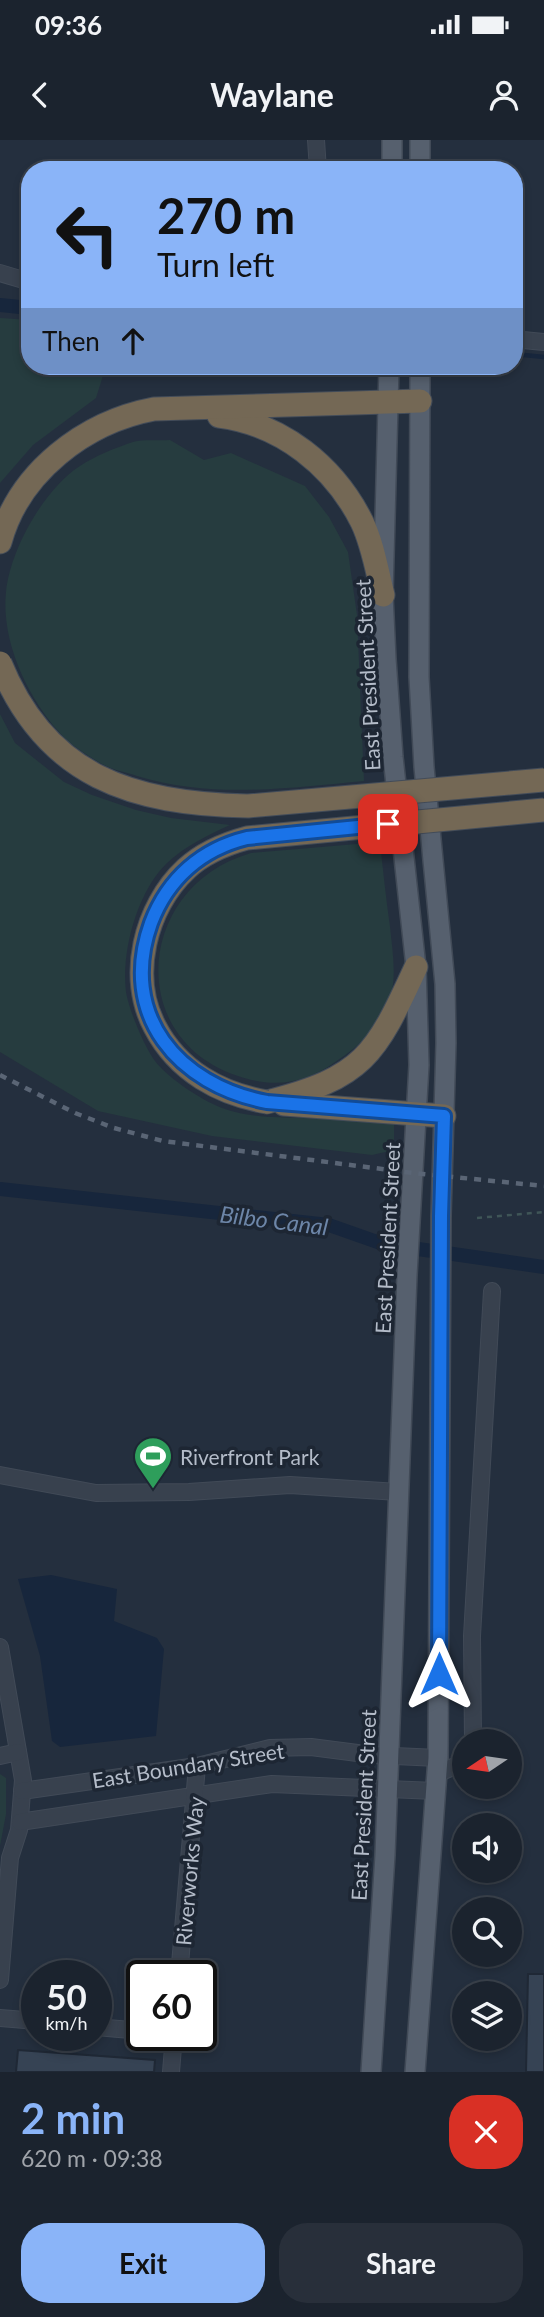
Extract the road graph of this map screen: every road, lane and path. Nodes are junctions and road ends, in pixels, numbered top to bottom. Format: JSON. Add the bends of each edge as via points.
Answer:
{"nodes":[{"id":1,"x":316,"y":140,"type":"edge"},
{"id":2,"x":392,"y":140,"type":"edge"},
{"id":3,"x":420,"y":140,"type":"edge"},
{"id":4,"x":317,"y":161,"type":"edge"},
{"id":5,"x":392,"y":161,"type":"edge"},
{"id":6,"x":420,"y":161,"type":"edge"},
{"id":7,"x":0,"y":272,"type":"edge"},
{"id":8,"x":21,"y":279,"type":"edge"},
{"id":9,"x":523,"y":340,"type":"edge"},
{"id":10,"x":544,"y":342,"type":"edge"},
{"id":11,"x":389,"y":375,"type":"edge"},
{"id":12,"x":420,"y":375,"type":"edge"},
{"id":13,"x":420,"y":401,"type":"junction"},
{"id":14,"x":388,"y":402,"type":"junction"},
{"id":15,"x":154,"y":409,"type":"junction"},
{"id":16,"x":0,"y":542,"type":"edge"},
{"id":17,"x":383,"y":595,"type":"junction"},
{"id":18,"x":0,"y":663,"type":"edge"},
{"id":19,"x":544,"y":780,"type":"edge"},
{"id":20,"x":544,"y":810,"type":"edge"},
{"id":21,"x":416,"y":967,"type":"junction"},
{"id":22,"x":267,"y":1102,"type":"junction"},
{"id":23,"x":416,"y":1113,"type":"junction"},
{"id":24,"x":444,"y":1116,"type":"junction"},
{"id":25,"x":544,"y":1212,"type":"edge"},
{"id":26,"x":477,"y":1218,"type":"dead end"},
{"id":27,"x":492,"y":1291,"type":"dead end"},
{"id":28,"x":0,"y":1475,"type":"edge"},
{"id":29,"x":398,"y":1492,"type":"junction"},
{"id":30,"x":0,"y":1647,"type":"edge"},
{"id":31,"x":473,"y":1729,"type":"edge"},
{"id":32,"x":18,"y":1752,"type":"junction"},
{"id":33,"x":389,"y":1755,"type":"junction"},
{"id":34,"x":0,"y":1756,"type":"edge"},
{"id":35,"x":197,"y":1766,"type":"junction"},
{"id":36,"x":452,"y":1768,"type":"edge"},
{"id":37,"x":437,"y":1775,"type":"junction"},
{"id":38,"x":387,"y":1790,"type":"junction"},
{"id":39,"x":22,"y":1791,"type":"junction"},
{"id":40,"x":196,"y":1794,"type":"junction"},
{"id":41,"x":20,"y":1822,"type":"junction"},
{"id":42,"x":5,"y":1859,"type":"edge"},
{"id":43,"x":180,"y":1960,"type":"edge"},
{"id":44,"x":0,"y":1980,"type":"edge"},
{"id":45,"x":0,"y":2018,"type":"edge"},
{"id":46,"x":21,"y":2020,"type":"edge"},
{"id":47,"x":173,"y":2051,"type":"edge"},
{"id":48,"x":171,"y":2072,"type":"edge"},
{"id":49,"x":371,"y":2072,"type":"edge"},
{"id":50,"x":415,"y":2072,"type":"edge"}],
"edges":[{"from":1,"to":4,"type":"street"},
{"from":2,"to":5,"type":"main road"},
{"from":3,"to":6,"type":"main road"},
{"from":7,"to":8,"type":"street"},
{"from":9,"to":10,"type":"street"},
{"from":11,"to":14,"type":"main road","name":"East President Street"},
{"from":12,"to":13,"type":"main road"},
{"from":13,"to":14,"type":"highway"},
{"from":13,"to":24,"type":"main road","via":[[419,677],[445,984]]},
{"from":14,"to":15,"type":"highway"},
{"from":14,"to":17,"type":"main road","name":"East President Street"},
{"from":15,"to":16,"type":"highway","via":[[115,419],[54,457],[22,495]]},
{"from":15,"to":17,"type":"highway","via":[[241,419],[279,433],[313,457],[362,522]]},
{"from":17,"to":21,"type":"main road","name":"East President Street","via":[[393,757]]},
{"from":18,"to":19,"type":"highway","bridge":true,"via":[[35,728],[74,764],[119,786],[169,799],[248,806]]},
{"from":20,"to":22,"type":"highway","bridge":true,"via":[[256,837],[217,848],[184,870],[159,905],[147,933],[142,971],[150,1018],[173,1054],[200,1077],[234,1094]]},
{"from":21,"to":22,"type":"highway","via":[[392,1020],[350,1071],[315,1088]]},
{"from":21,"to":23,"type":"main road","name":"East President Street"},
{"from":22,"to":23,"type":"highway"},
{"from":23,"to":24,"type":"highway"},
{"from":23,"to":29,"type":"main road","name":"East President Street"},
{"from":24,"to":37,"type":"main road"},
{"from":25,"to":26,"type":"path"},
{"from":27,"to":31,"type":"street","via":[[472,1636]]},
{"from":28,"to":29,"type":"street","via":[[96,1493],[290,1485]]},
{"from":29,"to":33,"type":"main road","name":"East President Street"},
{"from":30,"to":32,"type":"street"},
{"from":32,"to":34,"type":"street"},
{"from":32,"to":39,"type":"street"},
{"from":33,"to":35,"type":"street","name":"East Boundary Street","via":[[270,1748]]},
{"from":33,"to":37,"type":"street","name":"East Boundary Street"},
{"from":33,"to":38,"type":"main road","name":"East President Street"},
{"from":35,"to":39,"type":"street","name":"East Boundary Street"},
{"from":35,"to":40,"type":"street","name":"Riverworks Way"},
{"from":36,"to":37,"type":"street"},
{"from":37,"to":38,"type":"street","name":"East Boundary Street"},
{"from":37,"to":50,"type":"main road"},
{"from":38,"to":40,"type":"street","name":"East Boundary Street","via":[[290,1784]]},
{"from":38,"to":49,"type":"main road","name":"East President Street"},
{"from":39,"to":41,"type":"street"},
{"from":40,"to":41,"type":"street","name":"East Boundary Street"},
{"from":40,"to":43,"type":"street","name":"Riverworks Way"},
{"from":41,"to":42,"type":"street"},
{"from":42,"to":44,"type":"street"},
{"from":45,"to":46,"type":"street"},
{"from":47,"to":48,"type":"street"}]}
